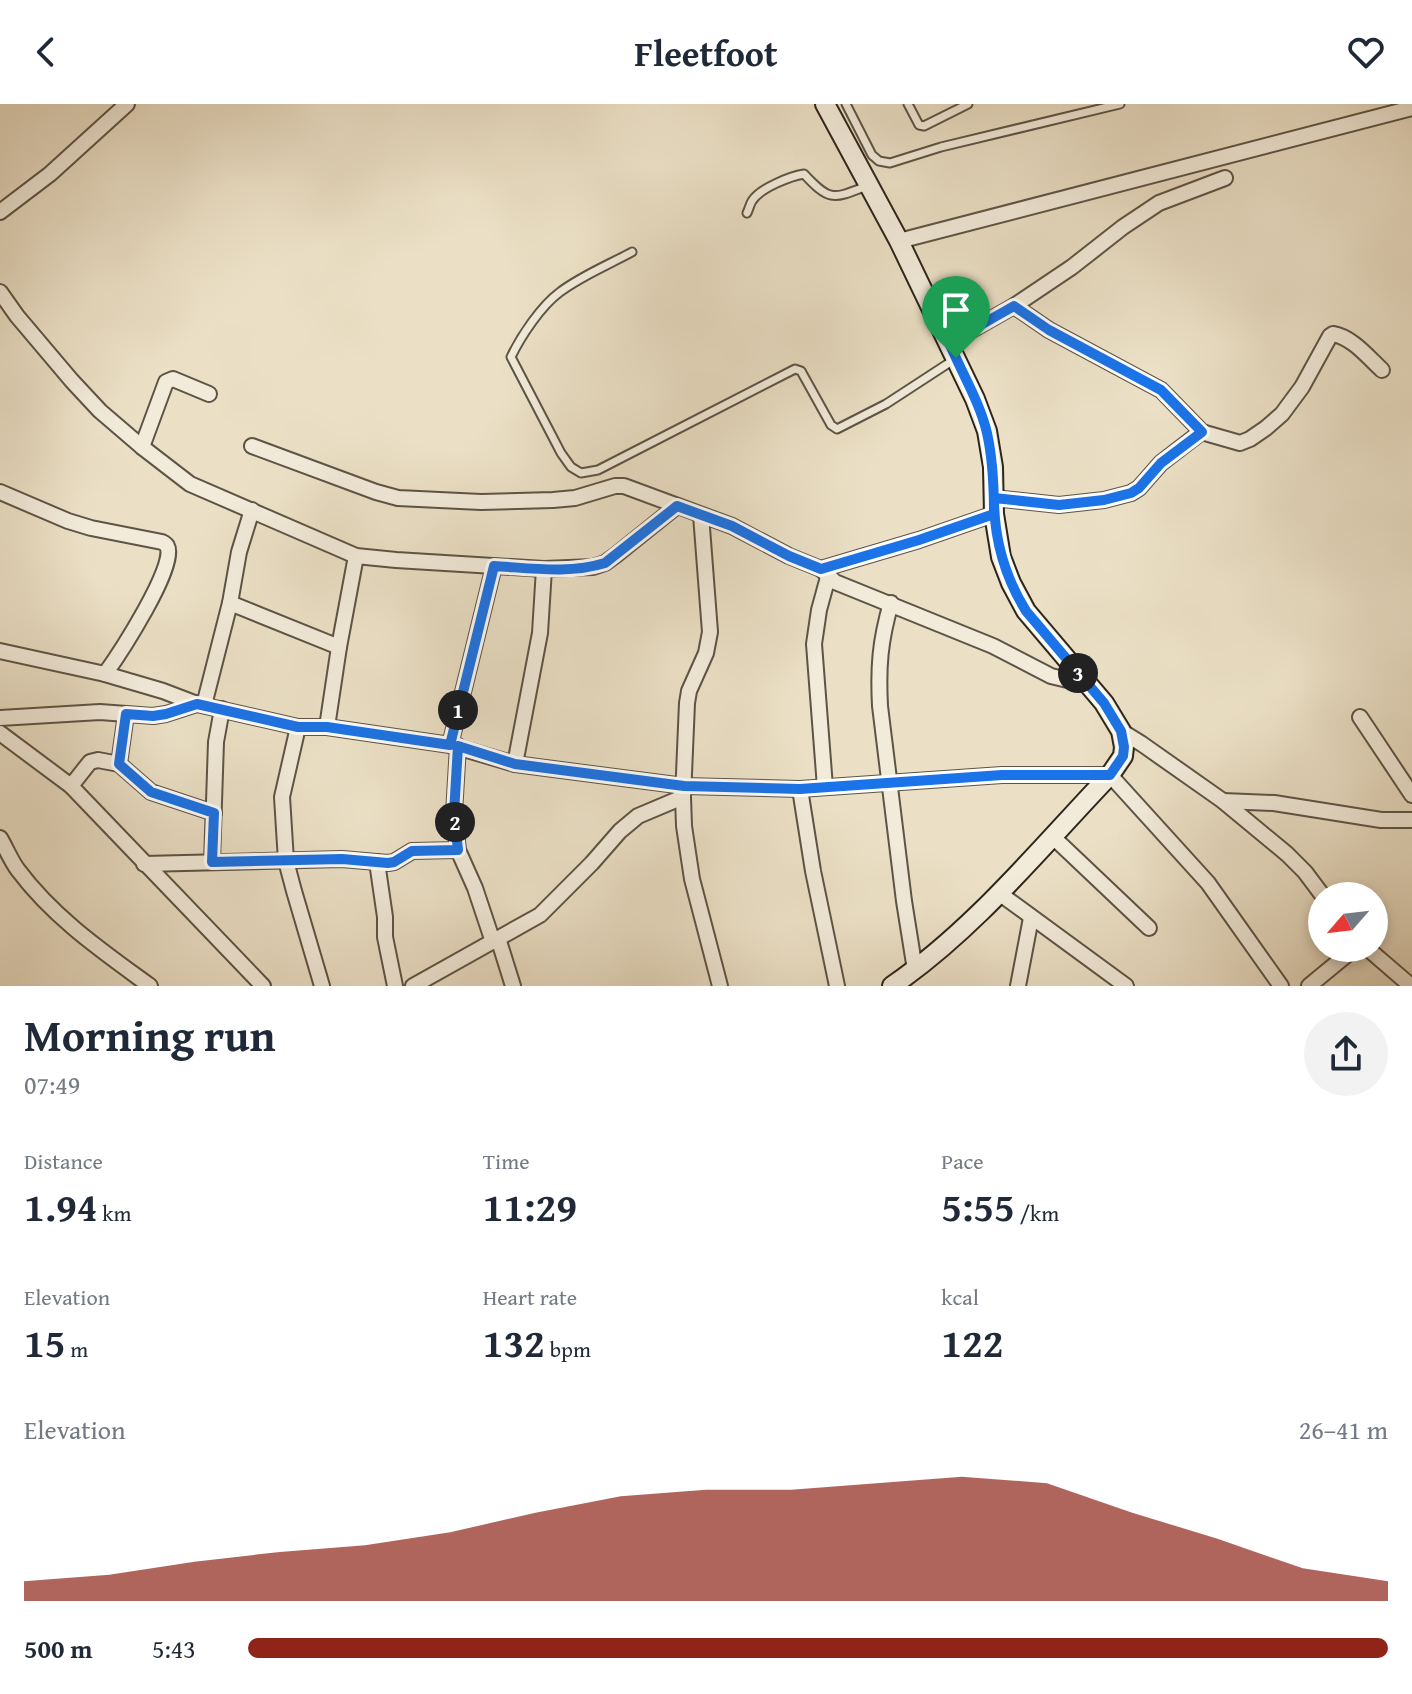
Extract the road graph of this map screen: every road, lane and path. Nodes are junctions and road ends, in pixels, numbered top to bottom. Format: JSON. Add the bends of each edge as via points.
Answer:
{"nodes":[{"id":1,"x":127,"y":104,"type":"edge"},
{"id":2,"x":825,"y":104,"type":"edge"},
{"id":3,"x":846,"y":104,"type":"edge"},
{"id":4,"x":908,"y":104,"type":"edge"},
{"id":5,"x":968,"y":104,"type":"edge"},
{"id":6,"x":1120,"y":104,"type":"edge"},
{"id":7,"x":1412,"y":108,"type":"edge"},
{"id":8,"x":1225,"y":178,"type":"dead end"},
{"id":9,"x":869,"y":185,"type":"junction"},
{"id":10,"x":0,"y":212,"type":"edge"},
{"id":11,"x":747,"y":213,"type":"dead end"},
{"id":12,"x":899,"y":241,"type":"junction"},
{"id":13,"x":632,"y":252,"type":"dead end"},
{"id":14,"x":0,"y":292,"type":"edge"},
{"id":15,"x":1014,"y":306,"type":"junction"},
{"id":16,"x":952,"y":350,"type":"junction"},
{"id":17,"x":1382,"y":370,"type":"dead end"},
{"id":18,"x":209,"y":394,"type":"dead end"},
{"id":19,"x":1202,"y":432,"type":"junction"},
{"id":20,"x":252,"y":446,"type":"dead end"},
{"id":21,"x":142,"y":447,"type":"junction"},
{"id":22,"x":0,"y":492,"type":"edge"},
{"id":23,"x":677,"y":506,"type":"junction"},
{"id":24,"x":994,"y":506,"type":"junction"},
{"id":25,"x":252,"y":510,"type":"junction"},
{"id":26,"x":701,"y":515,"type":"junction"},
{"id":27,"x":356,"y":556,"type":"junction"},
{"id":28,"x":494,"y":566,"type":"junction"},
{"id":29,"x":544,"y":569,"type":"junction"},
{"id":30,"x":825,"y":573,"type":"junction"},
{"id":31,"x":230,"y":603,"type":"junction"},
{"id":32,"x":891,"y":603,"type":"junction"},
{"id":33,"x":339,"y":647,"type":"junction"},
{"id":34,"x":0,"y":651,"type":"edge"},
{"id":35,"x":105,"y":674,"type":"junction"},
{"id":36,"x":1088,"y":685,"type":"junction"},
{"id":37,"x":201,"y":705,"type":"junction"},
{"id":38,"x":222,"y":709,"type":"junction"},
{"id":39,"x":126,"y":714,"type":"junction"},
{"id":40,"x":1360,"y":717,"type":"dead end"},
{"id":41,"x":0,"y":718,"type":"edge"},
{"id":42,"x":298,"y":727,"type":"junction"},
{"id":43,"x":327,"y":727,"type":"junction"},
{"id":44,"x":1121,"y":731,"type":"junction"},
{"id":45,"x":0,"y":733,"type":"edge"},
{"id":46,"x":454,"y":746,"type":"junction"},
{"id":47,"x":119,"y":764,"type":"junction"},
{"id":48,"x":515,"y":764,"type":"junction"},
{"id":49,"x":1110,"y":775,"type":"junction"},
{"id":50,"x":889,"y":783,"type":"junction"},
{"id":51,"x":71,"y":786,"type":"junction"},
{"id":52,"x":825,"y":787,"type":"junction"},
{"id":53,"x":800,"y":789,"type":"junction"},
{"id":54,"x":683,"y":791,"type":"junction"},
{"id":55,"x":1412,"y":795,"type":"edge"},
{"id":56,"x":1223,"y":801,"type":"junction"},
{"id":57,"x":214,"y":813,"type":"junction"},
{"id":58,"x":1412,"y":820,"type":"edge"},
{"id":59,"x":1052,"y":836,"type":"junction"},
{"id":60,"x":0,"y":838,"type":"edge"},
{"id":61,"x":458,"y":850,"type":"junction"},
{"id":62,"x":286,"y":861,"type":"junction"},
{"id":63,"x":212,"y":862,"type":"junction"},
{"id":64,"x":377,"y":862,"type":"junction"},
{"id":65,"x":144,"y":864,"type":"junction"},
{"id":66,"x":1312,"y":882,"type":"edge"},
{"id":67,"x":999,"y":893,"type":"junction"},
{"id":68,"x":1031,"y":918,"type":"junction"},
{"id":69,"x":1149,"y":928,"type":"dead end"},
{"id":70,"x":495,"y":940,"type":"junction"},
{"id":71,"x":1338,"y":962,"type":"edge"},
{"id":72,"x":1383,"y":962,"type":"edge"},
{"id":73,"x":915,"y":970,"type":"junction"},
{"id":74,"x":150,"y":986,"type":"edge"},
{"id":75,"x":263,"y":986,"type":"edge"},
{"id":76,"x":322,"y":986,"type":"edge"},
{"id":77,"x":395,"y":986,"type":"edge"},
{"id":78,"x":413,"y":986,"type":"edge"},
{"id":79,"x":513,"y":986,"type":"edge"},
{"id":80,"x":720,"y":986,"type":"edge"},
{"id":81,"x":837,"y":986,"type":"edge"},
{"id":82,"x":892,"y":986,"type":"edge"},
{"id":83,"x":1018,"y":986,"type":"edge"},
{"id":84,"x":1126,"y":986,"type":"edge"},
{"id":85,"x":1281,"y":986,"type":"edge"},
{"id":86,"x":1309,"y":986,"type":"edge"},
{"id":87,"x":1411,"y":986,"type":"edge"}],
"edges":[{"from":1,"to":10,"type":"street"},
{"from":2,"to":9,"type":"street"},
{"from":3,"to":6,"type":"lane","via":[[872,155],[890,163]]},
{"from":4,"to":5,"type":"lane","via":[[924,126]]},
{"from":7,"to":12,"type":"street"},
{"from":8,"to":15,"type":"street","via":[[1141,214]]},
{"from":9,"to":11,"type":"lane","via":[[833,197],[804,174],[794,175],[760,192]]},
{"from":9,"to":12,"type":"street"},
{"from":12,"to":16,"type":"street"},
{"from":13,"to":16,"type":"lane","via":[[554,297],[511,357],[561,453],[581,473],[598,470],[795,369],[837,429],[886,404]]},
{"from":14,"to":21,"type":"street","via":[[72,381]]},
{"from":15,"to":16,"type":"street"},
{"from":15,"to":19,"type":"street","via":[[1161,390]]},
{"from":16,"to":24,"type":"street","via":[[987,431]]},
{"from":17,"to":19,"type":"street","via":[[1333,334],[1302,387],[1266,428],[1240,443]]},
{"from":18,"to":21,"type":"street","via":[[173,379],[166,382]]},
{"from":19,"to":24,"type":"street","via":[[1131,493],[1059,505]]},
{"from":20,"to":23,"type":"street","via":[[398,498],[553,500],[624,486]]},
{"from":21,"to":25,"type":"street","via":[[190,484]]},
{"from":22,"to":35,"type":"street","via":[[68,521],[167,545],[155,593]]},
{"from":23,"to":26,"type":"street"},
{"from":23,"to":29,"type":"street","via":[[605,563]]},
{"from":24,"to":30,"type":"street"},
{"from":24,"to":36,"type":"street","via":[[1001,557],[1018,597]]},
{"from":25,"to":27,"type":"street"},
{"from":25,"to":31,"type":"street"},
{"from":26,"to":30,"type":"street"},
{"from":26,"to":54,"type":"street","via":[[710,632],[689,691]]},
{"from":27,"to":28,"type":"street"},
{"from":27,"to":33,"type":"street"},
{"from":28,"to":29,"type":"street"},
{"from":28,"to":46,"type":"street"},
{"from":29,"to":48,"type":"street","via":[[540,633]]},
{"from":30,"to":32,"type":"street"},
{"from":30,"to":52,"type":"street","via":[[814,644]]},
{"from":31,"to":33,"type":"street"},
{"from":31,"to":37,"type":"street"},
{"from":32,"to":36,"type":"street","via":[[1051,676]]},
{"from":32,"to":50,"type":"street","via":[[882,635],[879,685]]},
{"from":33,"to":43,"type":"street"},
{"from":34,"to":35,"type":"street"},
{"from":35,"to":37,"type":"street"},
{"from":36,"to":44,"type":"street"},
{"from":37,"to":38,"type":"street"},
{"from":37,"to":39,"type":"street","via":[[153,716]]},
{"from":38,"to":42,"type":"street"},
{"from":38,"to":57,"type":"street"},
{"from":39,"to":41,"type":"street"},
{"from":39,"to":47,"type":"street"},
{"from":40,"to":55,"type":"street"},
{"from":42,"to":43,"type":"street"},
{"from":42,"to":62,"type":"street","via":[[282,797]]},
{"from":43,"to":46,"type":"street"},
{"from":44,"to":49,"type":"street","via":[[1123,756]]},
{"from":44,"to":56,"type":"street"},
{"from":45,"to":51,"type":"street"},
{"from":46,"to":48,"type":"street"},
{"from":46,"to":61,"type":"street"},
{"from":47,"to":51,"type":"street","via":[[90,762]]},
{"from":47,"to":57,"type":"street","via":[[151,792]]},
{"from":48,"to":54,"type":"street"},
{"from":49,"to":50,"type":"street"},
{"from":49,"to":59,"type":"street"},
{"from":49,"to":85,"type":"street","via":[[1208,883]]},
{"from":50,"to":52,"type":"street"},
{"from":50,"to":73,"type":"street"},
{"from":51,"to":65,"type":"street"},
{"from":52,"to":53,"type":"street"},
{"from":53,"to":54,"type":"street"},
{"from":53,"to":81,"type":"street"},
{"from":54,"to":70,"type":"street","via":[[638,816],[549,907]]},
{"from":54,"to":80,"type":"street","via":[[692,879]]},
{"from":56,"to":58,"type":"street"},
{"from":56,"to":66,"type":"street"},
{"from":57,"to":63,"type":"street"},
{"from":59,"to":67,"type":"street"},
{"from":59,"to":69,"type":"street"},
{"from":60,"to":74,"type":"street","via":[[17,869],[75,931]]},
{"from":61,"to":64,"type":"street","via":[[416,850],[394,862]]},
{"from":61,"to":70,"type":"street"},
{"from":62,"to":63,"type":"street"},
{"from":62,"to":64,"type":"street"},
{"from":62,"to":76,"type":"street"},
{"from":63,"to":65,"type":"street"},
{"from":64,"to":77,"type":"street"},
{"from":65,"to":75,"type":"street"},
{"from":67,"to":68,"type":"street"},
{"from":67,"to":73,"type":"street"},
{"from":68,"to":83,"type":"street"},
{"from":68,"to":84,"type":"street"},
{"from":70,"to":78,"type":"street"},
{"from":70,"to":79,"type":"street"},
{"from":71,"to":86,"type":"street"},
{"from":72,"to":87,"type":"street"},
{"from":73,"to":82,"type":"street"}]}
